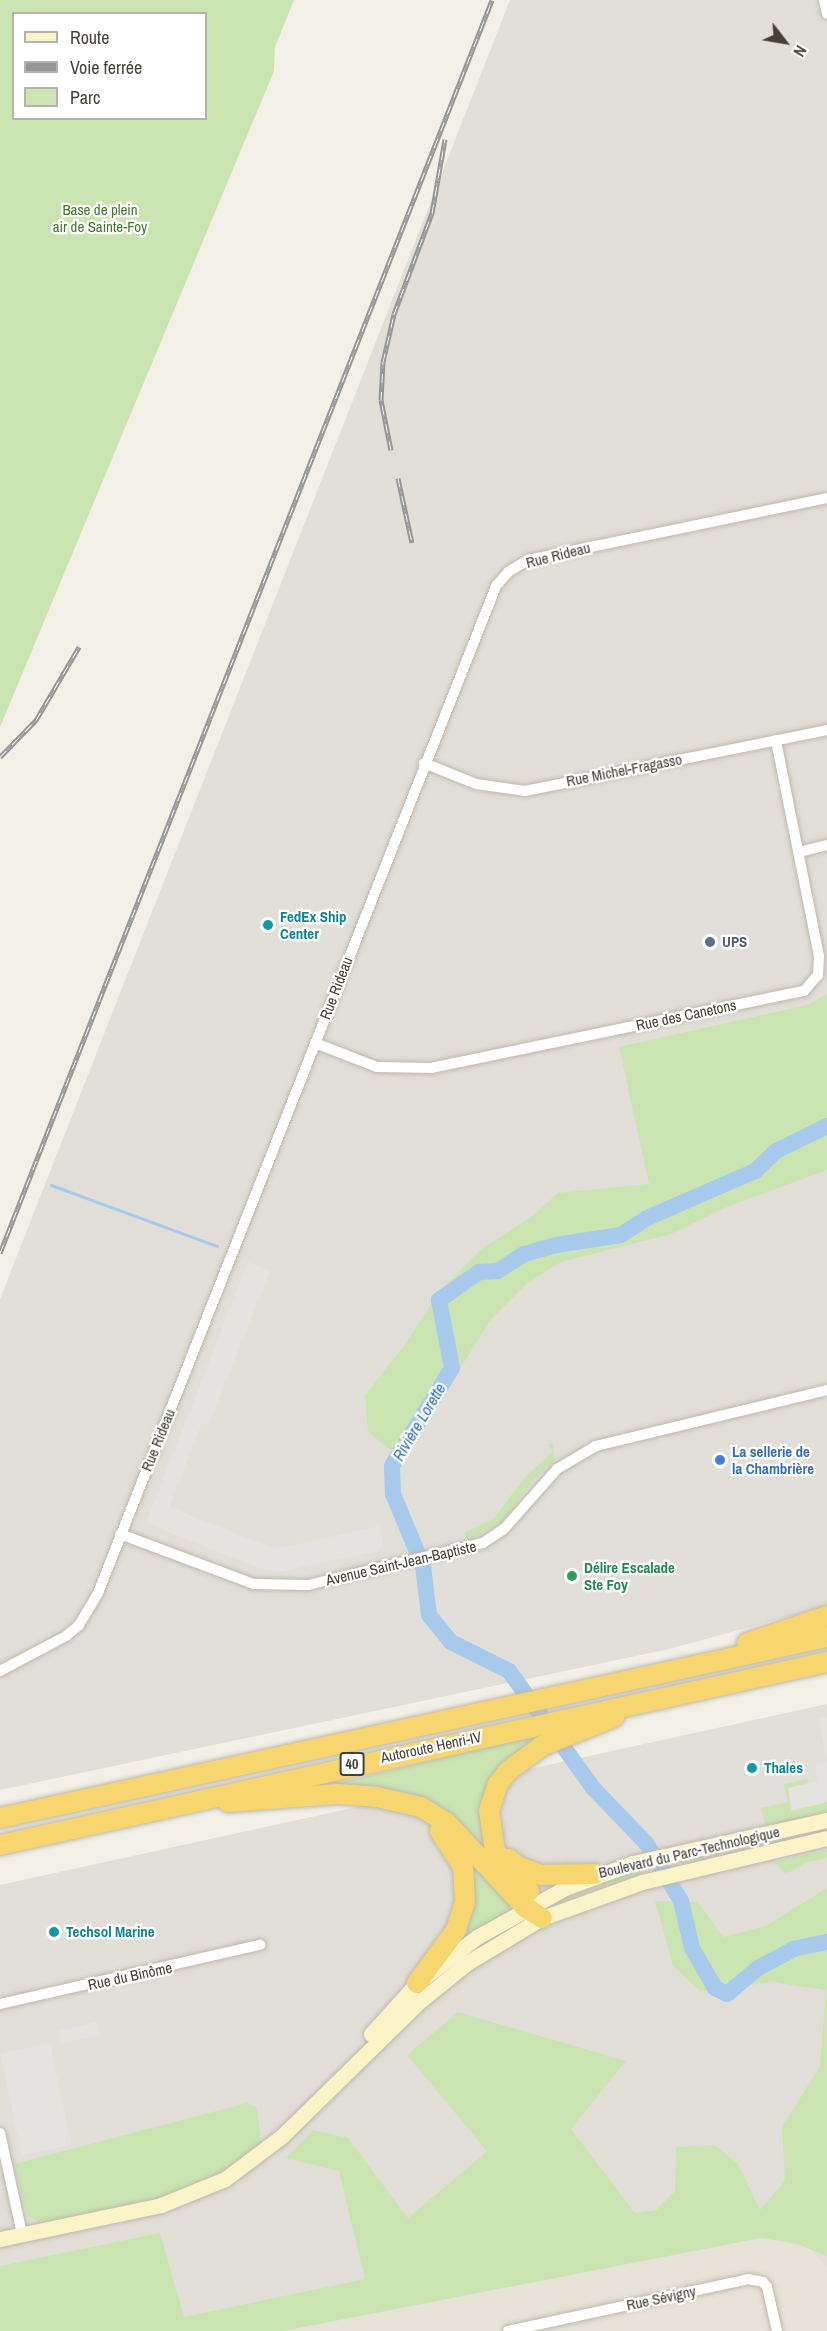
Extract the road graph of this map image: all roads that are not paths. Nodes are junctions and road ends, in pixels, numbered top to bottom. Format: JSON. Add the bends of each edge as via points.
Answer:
{"nodes":[{"id":1,"x":825,"y":0,"type":"edge"},
{"id":2,"x":827,"y":14,"type":"edge"},
{"id":3,"x":827,"y":498,"type":"edge"},
{"id":4,"x":827,"y":730,"type":"edge"},
{"id":5,"x":776,"y":740,"type":"junction"},
{"id":6,"x":424,"y":763,"type":"junction"},
{"id":7,"x":827,"y":845,"type":"edge"},
{"id":8,"x":799,"y":852,"type":"junction"},
{"id":9,"x":315,"y":1043,"type":"junction"},
{"id":10,"x":827,"y":1390,"type":"edge"},
{"id":11,"x":120,"y":1534,"type":"junction"},
{"id":12,"x":827,"y":1616,"type":"edge"},
{"id":13,"x":827,"y":1637,"type":"edge"},
{"id":14,"x":827,"y":1662,"type":"edge"},
{"id":15,"x":678,"y":1667,"type":"junction"},
{"id":16,"x":0,"y":1671,"type":"edge"},
{"id":17,"x":570,"y":1724,"type":"junction"},
{"id":18,"x":377,"y":1797,"type":"junction"},
{"id":19,"x":87,"y":1798,"type":"junction"},
{"id":20,"x":175,"y":1806,"type":"junction"},
{"id":21,"x":0,"y":1810,"type":"edge"},
{"id":22,"x":0,"y":1818,"type":"edge"},
{"id":23,"x":827,"y":1820,"type":"edge"},
{"id":24,"x":492,"y":1838,"type":"junction"},
{"id":25,"x":827,"y":1838,"type":"edge"},
{"id":26,"x":0,"y":1845,"type":"edge"},
{"id":27,"x":594,"y":1874,"type":"junction"},
{"id":28,"x":535,"y":1909,"type":"junction"},
{"id":29,"x":260,"y":1945,"type":"dead end"},
{"id":30,"x":417,"y":1983,"type":"junction"},
{"id":31,"x":0,"y":2004,"type":"edge"},
{"id":32,"x":313,"y":2103,"type":"junction"},
{"id":33,"x":0,"y":2133,"type":"edge"},
{"id":34,"x":22,"y":2234,"type":"junction"},
{"id":35,"x":0,"y":2239,"type":"edge"},
{"id":36,"x":508,"y":2331,"type":"edge"},
{"id":37,"x":777,"y":2331,"type":"edge"}],
"edges":[{"from":1,"to":2,"type":"street"},
{"from":3,"to":6,"type":"street","name":"Rue Rideau","via":[[528,560],[508,572],[488,601]]},
{"from":4,"to":5,"type":"street","name":"Rue Michel-Fragasso"},
{"from":5,"to":6,"type":"street","name":"Rue Michel-Fragasso","via":[[525,791],[476,784]]},
{"from":5,"to":8,"type":"street","name":"Rue des Canetons"},
{"from":6,"to":9,"type":"street","name":"Rue Rideau"},
{"from":7,"to":8,"type":"street"},
{"from":8,"to":9,"type":"street","name":"Rue des Canetons","via":[[820,965],[812,985],[804,991],[431,1068],[377,1067]]},
{"from":9,"to":11,"type":"street","name":"Rue Rideau"},
{"from":10,"to":11,"type":"street","name":"Avenue Saint-Jean-Baptiste","via":[[596,1446],[557,1468],[494,1537],[438,1557],[308,1585],[274,1586],[231,1578]]},
{"from":11,"to":16,"type":"street","name":"Rue Rideau","via":[[98,1593],[79,1625],[52,1646]]},
{"from":12,"to":15,"type":"highway"},
{"from":13,"to":15,"type":"highway","name":"Autoroute Henri-IV","number":"40"},
{"from":14,"to":17,"type":"highway","name":"Autoroute Henri-IV","number":"40","via":[[676,1695]]},
{"from":15,"to":19,"type":"highway","name":"Autoroute Henri-IV","number":"40"},
{"from":17,"to":20,"type":"highway","name":"Autoroute Henri-IV","number":"40","via":[[530,1725]]},
{"from":17,"to":24,"type":"highway","via":[[508,1771],[498,1784],[489,1811]]},
{"from":18,"to":20,"type":"highway","via":[[338,1794]]},
{"from":18,"to":28,"type":"highway","via":[[421,1807],[447,1823]]},
{"from":18,"to":30,"type":"highway","via":[[430,1821],[457,1853],[463,1867],[462,1917],[450,1940]]},
{"from":19,"to":21,"type":"highway","number":"40"},
{"from":19,"to":22,"type":"highway","name":"Autoroute Henri-IV"},
{"from":20,"to":26,"type":"highway","name":"Autoroute Henri-IV","number":"40"},
{"from":23,"to":27,"type":"street","name":"Boulevard du Parc-Technologique"},
{"from":24,"to":27,"type":"highway","via":[[510,1860],[528,1872],[562,1877]]},
{"from":24,"to":28,"type":"highway","via":[[495,1851]]},
{"from":25,"to":28,"type":"street","name":"Boulevard du Parc-Technologique"},
{"from":27,"to":28,"type":"street","name":"Boulevard du Parc-Technologique"},
{"from":28,"to":30,"type":"street","name":"Boulevard du Parc-Technologique","via":[[477,1936]]},
{"from":28,"to":32,"type":"street","name":"Boulevard du Parc-Technologique","via":[[419,2001]]},
{"from":29,"to":31,"type":"street","name":"Rue du Binôme"},
{"from":30,"to":32,"type":"street","name":"Boulevard du Parc-Technologique"},
{"from":32,"to":34,"type":"street","name":"Boulevard du Parc-Technologique","via":[[253,2160],[200,2191],[161,2205]]},
{"from":33,"to":34,"type":"street"},
{"from":34,"to":35,"type":"street","name":"Boulevard du Parc-Technologique"},
{"from":36,"to":37,"type":"street","name":"Rue Sévigny","via":[[748,2279],[763,2282],[767,2287]]}]}
